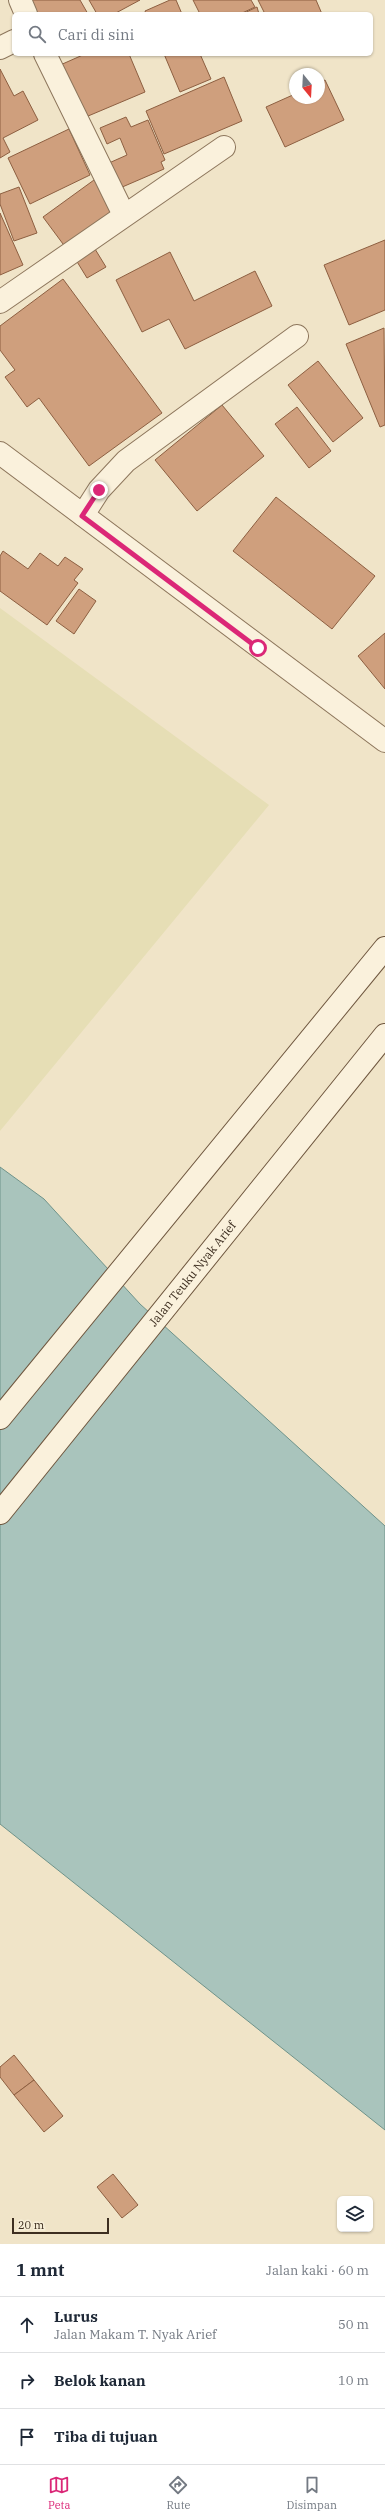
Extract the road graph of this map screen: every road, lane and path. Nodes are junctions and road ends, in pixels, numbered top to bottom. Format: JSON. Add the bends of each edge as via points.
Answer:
{"nodes":[{"id":1,"x":20,"y":0,"type":"edge"},
{"id":2,"x":25,"y":12,"type":"edge"},
{"id":3,"x":12,"y":42,"type":"edge"},
{"id":4,"x":0,"y":48,"type":"edge"},
{"id":5,"x":46,"y":56,"type":"edge"},
{"id":6,"x":224,"y":147,"type":"dead end"},
{"id":7,"x":124,"y":215,"type":"junction"},
{"id":8,"x":0,"y":302,"type":"edge"},
{"id":9,"x":297,"y":336,"type":"dead end"},
{"id":10,"x":0,"y":453,"type":"edge"},
{"id":11,"x":82,"y":516,"type":"junction"},
{"id":12,"x":385,"y":741,"type":"edge"},
{"id":13,"x":385,"y":948,"type":"edge"},
{"id":14,"x":385,"y":1035,"type":"edge"},
{"id":15,"x":0,"y":1418,"type":"edge"},
{"id":16,"x":0,"y":1512,"type":"edge"}],
"edges":[{"from":1,"to":2,"type":"street"},
{"from":3,"to":4,"type":"street"},
{"from":5,"to":7,"type":"street"},
{"from":6,"to":7,"type":"street"},
{"from":7,"to":8,"type":"street"},
{"from":9,"to":11,"type":"street","via":[[126,461],[99,490]]},
{"from":10,"to":11,"type":"street"},
{"from":11,"to":12,"type":"street"},
{"from":13,"to":15,"type":"street"},
{"from":14,"to":16,"type":"street","name":"Jalan Teuku Nyak Arief"}]}
